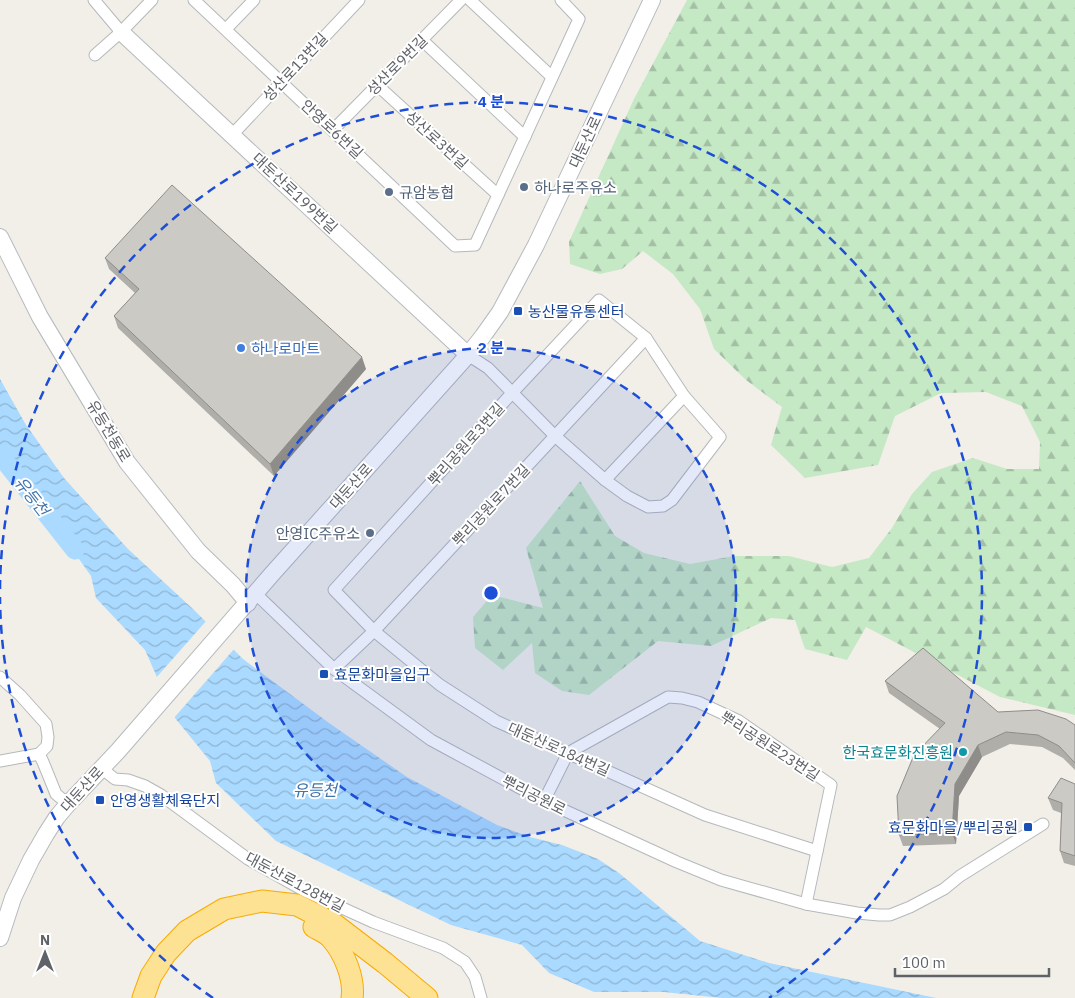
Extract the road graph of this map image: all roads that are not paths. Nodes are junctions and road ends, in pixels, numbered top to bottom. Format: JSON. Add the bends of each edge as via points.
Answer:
{"nodes":[{"id":1,"x":94,"y":0,"type":"edge"},
{"id":2,"x":152,"y":0,"type":"edge"},
{"id":3,"x":194,"y":0,"type":"edge"},
{"id":4,"x":254,"y":0,"type":"edge"},
{"id":5,"x":359,"y":0,"type":"edge"},
{"id":6,"x":461,"y":0,"type":"edge"},
{"id":7,"x":470,"y":0,"type":"edge"},
{"id":8,"x":561,"y":0,"type":"edge"},
{"id":9,"x":646,"y":3,"type":"edge"},
{"id":10,"x":226,"y":29,"type":"junction"},
{"id":11,"x":121,"y":32,"type":"junction"},
{"id":12,"x":422,"y":40,"type":"junction"},
{"id":13,"x":95,"y":55,"type":"dead end"},
{"id":14,"x":552,"y":77,"type":"junction"},
{"id":15,"x":282,"y":82,"type":"junction"},
{"id":16,"x":377,"y":85,"type":"junction"},
{"id":17,"x":333,"y":130,"type":"junction"},
{"id":18,"x":232,"y":135,"type":"junction"},
{"id":19,"x":525,"y":138,"type":"junction"},
{"id":20,"x":498,"y":195,"type":"junction"},
{"id":21,"x":0,"y":237,"type":"edge"},
{"id":22,"x":646,"y":338,"type":"junction"},
{"id":23,"x":468,"y":354,"type":"junction"},
{"id":24,"x":512,"y":393,"type":"junction"},
{"id":25,"x":684,"y":396,"type":"junction"},
{"id":26,"x":555,"y":436,"type":"junction"},
{"id":27,"x":605,"y":480,"type":"junction"},
{"id":28,"x":334,"y":590,"type":"joint"},
{"id":29,"x":247,"y":604,"type":"junction"},
{"id":30,"x":374,"y":631,"type":"junction"},
{"id":31,"x":334,"y":668,"type":"junction"},
{"id":32,"x":0,"y":677,"type":"edge"},
{"id":33,"x":568,"y":753,"type":"junction"},
{"id":34,"x":38,"y":754,"type":"junction"},
{"id":35,"x":0,"y":761,"type":"edge"},
{"id":36,"x":101,"y":768,"type":"junction"},
{"id":37,"x":544,"y":801,"type":"junction"},
{"id":38,"x":68,"y":804,"type":"junction"},
{"id":39,"x":1043,"y":824,"type":"dead end"},
{"id":40,"x":817,"y":851,"type":"junction"},
{"id":41,"x":7,"y":897,"type":"edge"},
{"id":42,"x":806,"y":904,"type":"junction"},
{"id":43,"x":0,"y":938,"type":"edge"},
{"id":44,"x":143,"y":998,"type":"edge"},
{"id":45,"x":156,"y":998,"type":"edge"},
{"id":46,"x":352,"y":998,"type":"edge"},
{"id":47,"x":427,"y":998,"type":"edge"},
{"id":48,"x":481,"y":998,"type":"edge"}],
"edges":[{"from":1,"to":11,"type":"street"},
{"from":2,"to":11,"type":"street"},
{"from":3,"to":10,"type":"street","name":"안영로6번길"},
{"from":4,"to":10,"type":"street"},
{"from":5,"to":15,"type":"street","name":"성산로13번길"},
{"from":6,"to":12,"type":"street","name":"성산로9번길"},
{"from":7,"to":14,"type":"street"},
{"from":8,"to":14,"type":"street","via":[[579,18]]},
{"from":9,"to":23,"type":"main road","name":"대둔산로","via":[[532,253],[500,312]]},
{"from":10,"to":15,"type":"street","name":"안영로6번길"},
{"from":11,"to":13,"type":"street"},
{"from":11,"to":18,"type":"main road","name":"대둔산로199번길"},
{"from":12,"to":16,"type":"street","name":"성산로9번길"},
{"from":12,"to":19,"type":"street"},
{"from":14,"to":19,"type":"street"},
{"from":15,"to":17,"type":"street","name":"안영로6번길"},
{"from":15,"to":18,"type":"street","name":"성산로13번길"},
{"from":16,"to":17,"type":"street","name":"성산로9번길"},
{"from":16,"to":20,"type":"street","name":"성산로3번길"},
{"from":17,"to":20,"type":"street","name":"안영로6번길","via":[[455,246],[475,245]]},
{"from":18,"to":23,"type":"main road","name":"대둔산로199번길"},
{"from":19,"to":20,"type":"street"},
{"from":21,"to":29,"type":"main road","name":"유등천동로","via":[[40,317],[127,462],[198,551],[233,585]]},
{"from":22,"to":24,"type":"street","name":"뿌리공원로3번길","via":[[599,300]]},
{"from":22,"to":25,"type":"street"},
{"from":22,"to":26,"type":"street","name":"뿌리공원로7번길"},
{"from":23,"to":24,"type":"street","via":[[488,368]]},
{"from":23,"to":29,"type":"main road","name":"대둔산로"},
{"from":24,"to":26,"type":"street"},
{"from":24,"to":28,"type":"street","name":"뿌리공원로3번길"},
{"from":25,"to":27,"type":"street"},
{"from":25,"to":27,"type":"street","via":[[720,437],[672,500],[663,506],[648,507]]},
{"from":26,"to":27,"type":"street"},
{"from":26,"to":30,"type":"street","name":"뿌리공원로7번길"},
{"from":28,"to":30,"type":"street","name":"대둔산로184번길"},
{"from":29,"to":31,"type":"street","name":"뿌리공원로"},
{"from":29,"to":36,"type":"main road","name":"대둔산로"},
{"from":30,"to":31,"type":"street","name":"뿌리공원로7번길"},
{"from":30,"to":33,"type":"street","name":"대둔산로184번길","via":[[440,685],[496,721]]},
{"from":31,"to":37,"type":"street","name":"뿌리공원로","via":[[431,740]]},
{"from":32,"to":34,"type":"street","via":[[46,724],[46,746]]},
{"from":33,"to":37,"type":"street"},
{"from":33,"to":40,"type":"street","name":"대둔산로184번길","via":[[705,815]]},
{"from":33,"to":40,"type":"street","name":"뿌리공원로23번길","via":[[668,697],[698,702],[739,722],[831,785]]},
{"from":34,"to":35,"type":"street"},
{"from":34,"to":38,"type":"street","via":[[56,794]]},
{"from":36,"to":38,"type":"main road","name":"대둔산로"},
{"from":36,"to":48,"type":"street","name":"대둔산로128번길","via":[[115,779],[128,780],[161,795],[248,859],[305,891],[373,922],[443,948],[465,962],[475,977]]},
{"from":37,"to":42,"type":"street","name":"뿌리공원로","via":[[721,880]]},
{"from":38,"to":41,"type":"main road","name":"대둔산로"},
{"from":39,"to":42,"type":"street","name":"뿌리공원로","via":[[944,889],[890,914],[857,913]]},
{"from":40,"to":42,"type":"street","name":"뿌리공원로23번길"},
{"from":41,"to":43,"type":"main road","name":"대둔산로"},
{"from":44,"to":47,"type":"highway","via":[[151,976],[166,953],[187,931],[224,909],[262,901],[297,905],[334,924]]},
{"from":45,"to":46,"type":"highway","via":[[162,981],[194,939],[230,919],[263,912],[295,916],[330,937],[346,959]]}]}
